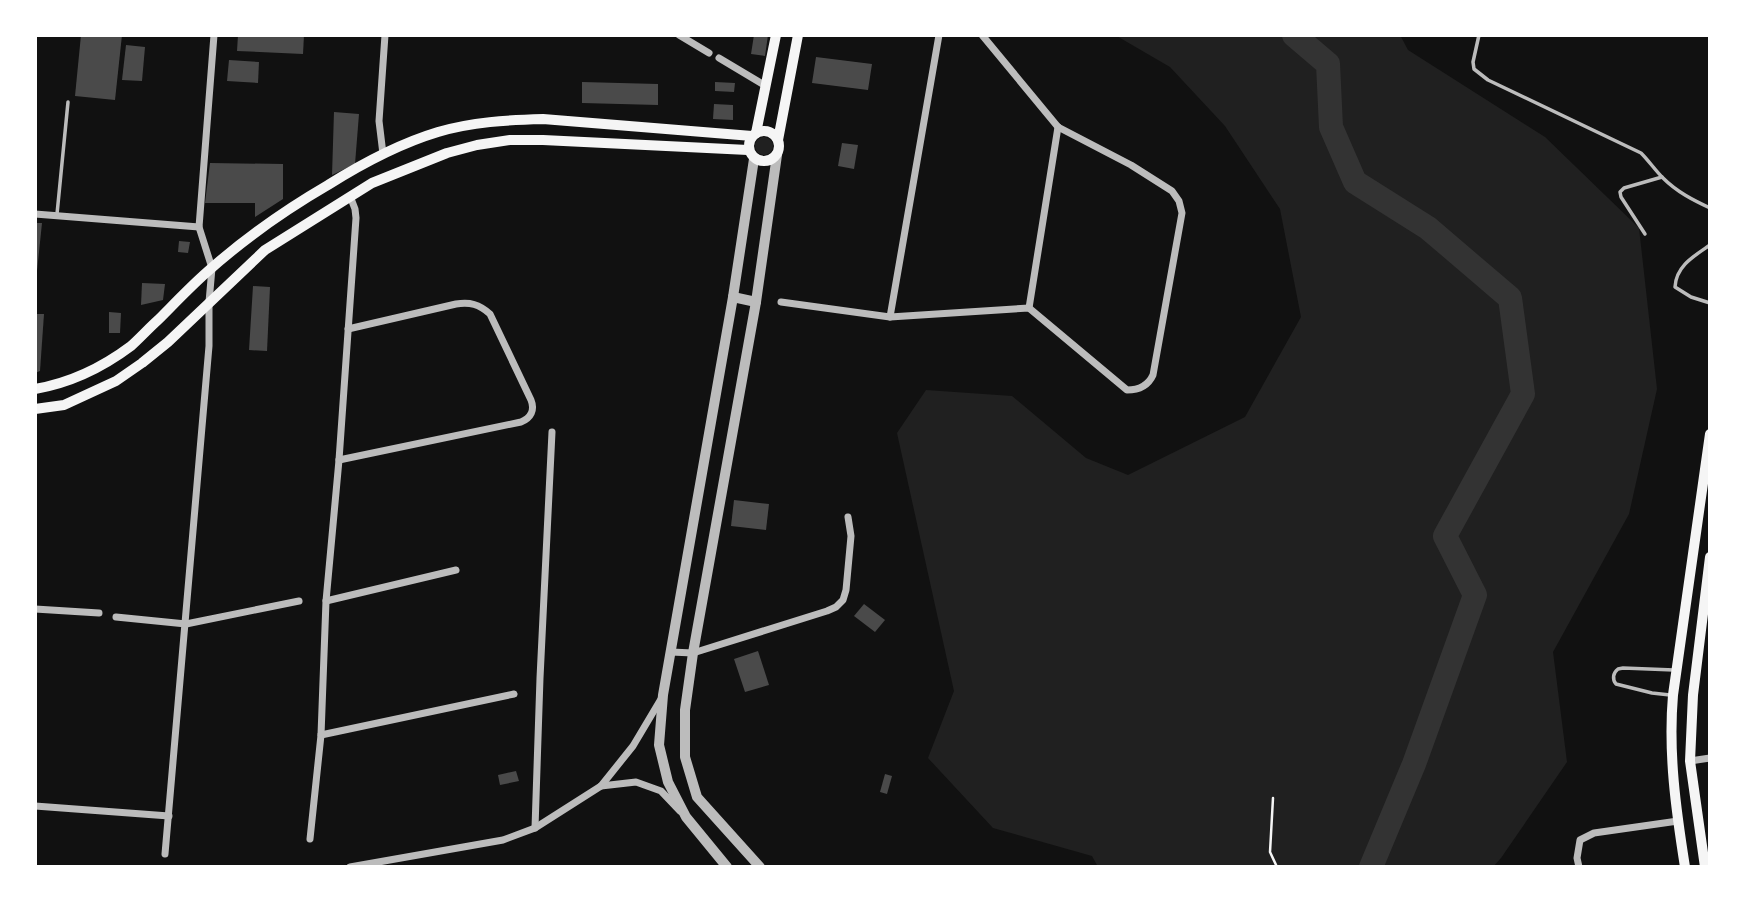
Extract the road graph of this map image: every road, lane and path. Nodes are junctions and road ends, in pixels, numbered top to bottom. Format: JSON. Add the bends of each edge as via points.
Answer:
{"nodes":[{"id":1,"x":214,"y":35,"type":"edge"},
{"id":2,"x":385,"y":35,"type":"edge"},
{"id":3,"x":680,"y":35,"type":"edge"},
{"id":4,"x":776,"y":35,"type":"edge"},
{"id":5,"x":798,"y":35,"type":"edge"},
{"id":6,"x":939,"y":35,"type":"edge"},
{"id":7,"x":982,"y":35,"type":"edge"},
{"id":8,"x":1479,"y":35,"type":"edge"},
{"id":9,"x":709,"y":52,"type":"dead end"},
{"id":10,"x":719,"y":58,"type":"dead end"},
{"id":11,"x":767,"y":87,"type":"junction"},
{"id":12,"x":68,"y":102,"type":"dead end"},
{"id":13,"x":1058,"y":127,"type":"junction"},
{"id":14,"x":754,"y":134,"type":"junction"},
{"id":15,"x":778,"y":140,"type":"junction"},
{"id":16,"x":383,"y":154,"type":"junction"},
{"id":17,"x":751,"y":155,"type":"junction"},
{"id":18,"x":777,"y":155,"type":"junction"},
{"id":19,"x":1662,"y":177,"type":"junction"},
{"id":20,"x":350,"y":196,"type":"junction"},
{"id":21,"x":1710,"y":208,"type":"edge"},
{"id":22,"x":35,"y":214,"type":"edge"},
{"id":23,"x":57,"y":216,"type":"junction"},
{"id":24,"x":199,"y":227,"type":"junction"},
{"id":25,"x":1645,"y":234,"type":"dead end"},
{"id":26,"x":1710,"y":245,"type":"edge"},
{"id":27,"x":212,"y":268,"type":"junction"},
{"id":28,"x":733,"y":297,"type":"junction"},
{"id":29,"x":209,"y":302,"type":"junction"},
{"id":30,"x":756,"y":302,"type":"junction"},
{"id":31,"x":781,"y":302,"type":"dead end"},
{"id":32,"x":1710,"y":303,"type":"edge"},
{"id":33,"x":1029,"y":308,"type":"junction"},
{"id":34,"x":890,"y":317,"type":"junction"},
{"id":35,"x":348,"y":329,"type":"junction"},
{"id":36,"x":35,"y":389,"type":"edge"},
{"id":37,"x":35,"y":409,"type":"edge"},
{"id":38,"x":552,"y":432,"type":"dead end"},
{"id":39,"x":1710,"y":435,"type":"edge"},
{"id":40,"x":339,"y":460,"type":"junction"},
{"id":41,"x":848,"y":517,"type":"dead end"},
{"id":42,"x":1710,"y":557,"type":"edge"},
{"id":43,"x":456,"y":570,"type":"dead end"},
{"id":44,"x":299,"y":601,"type":"dead end"},
{"id":45,"x":326,"y":601,"type":"junction"},
{"id":46,"x":35,"y":609,"type":"edge"},
{"id":47,"x":99,"y":612,"type":"dead end"},
{"id":48,"x":117,"y":617,"type":"dead end"},
{"id":49,"x":186,"y":624,"type":"junction"},
{"id":50,"x":671,"y":652,"type":"junction"},
{"id":51,"x":693,"y":653,"type":"junction"},
{"id":52,"x":1676,"y":670,"type":"junction"},
{"id":53,"x":514,"y":694,"type":"dead end"},
{"id":54,"x":663,"y":695,"type":"junction"},
{"id":55,"x":1673,"y":695,"type":"junction"},
{"id":56,"x":321,"y":735,"type":"junction"},
{"id":57,"x":1710,"y":758,"type":"edge"},
{"id":58,"x":1690,"y":761,"type":"junction"},
{"id":59,"x":601,"y":786,"type":"junction"},
{"id":60,"x":1273,"y":798,"type":"dead end"},
{"id":61,"x":35,"y":806,"type":"edge"},
{"id":62,"x":169,"y":816,"type":"junction"},
{"id":63,"x":686,"y":817,"type":"junction"},
{"id":64,"x":1678,"y":821,"type":"junction"},
{"id":65,"x":536,"y":828,"type":"junction"},
{"id":66,"x":310,"y":839,"type":"dead end"},
{"id":67,"x":165,"y":854,"type":"dead end"},
{"id":68,"x":350,"y":867,"type":"edge"},
{"id":69,"x":727,"y":867,"type":"edge"},
{"id":70,"x":760,"y":867,"type":"edge"},
{"id":71,"x":1277,"y":867,"type":"edge"},
{"id":72,"x":1578,"y":867,"type":"edge"},
{"id":73,"x":1685,"y":867,"type":"edge"},
{"id":74,"x":1705,"y":867,"type":"edge"}],
"edges":[{"from":1,"to":24,"type":"street"},
{"from":2,"to":16,"type":"street","via":[[379,121]]},
{"from":3,"to":9,"type":"street"},
{"from":4,"to":11,"type":"main road"},
{"from":5,"to":15,"type":"main road"},
{"from":6,"to":34,"type":"street"},
{"from":7,"to":13,"type":"street"},
{"from":8,"to":19,"type":"lane","via":[[1474,69],[1488,80],[1641,153]]},
{"from":10,"to":11,"type":"street"},
{"from":11,"to":14,"type":"main road"},
{"from":12,"to":23,"type":"lane"},
{"from":13,"to":33,"type":"street"},
{"from":13,"to":33,"type":"street","via":[[1131,165],[1172,191],[1179,201],[1182,213],[1150,380],[1127,390]]},
{"from":14,"to":15,"type":"main road","via":[[771,133]]},
{"from":14,"to":16,"type":"main road","via":[[508,120],[439,132]]},
{"from":14,"to":17,"type":"main road","via":[[749,140]]},
{"from":15,"to":18,"type":"main road"},
{"from":16,"to":27,"type":"main road","via":[[286,211]]},
{"from":17,"to":18,"type":"main road","via":[[764,162]]},
{"from":17,"to":20,"type":"main road","via":[[509,140],[447,153]]},
{"from":17,"to":28,"type":"street"},
{"from":18,"to":30,"type":"street"},
{"from":19,"to":21,"type":"lane","via":[[1683,195]]},
{"from":19,"to":25,"type":"lane","via":[[1620,192]]},
{"from":20,"to":29,"type":"main road","via":[[265,250]]},
{"from":20,"to":35,"type":"street","via":[[356,218]]},
{"from":22,"to":23,"type":"street"},
{"from":23,"to":24,"type":"street"},
{"from":24,"to":27,"type":"street"},
{"from":26,"to":32,"type":"lane","via":[[1689,259],[1675,281],[1680,291]]},
{"from":27,"to":29,"type":"street"},
{"from":27,"to":36,"type":"main road","via":[[132,345],[78,377]]},
{"from":28,"to":30,"type":"street"},
{"from":28,"to":50,"type":"street"},
{"from":29,"to":37,"type":"main road","via":[[116,381],[64,405]]},
{"from":29,"to":49,"type":"street"},
{"from":30,"to":51,"type":"street"},
{"from":31,"to":34,"type":"street"},
{"from":33,"to":34,"type":"street"},
{"from":35,"to":40,"type":"street"},
{"from":35,"to":40,"type":"street","via":[[463,303],[478,305],[490,314],[533,407],[521,422]]},
{"from":38,"to":65,"type":"street"},
{"from":39,"to":52,"type":"main road"},
{"from":40,"to":45,"type":"street"},
{"from":41,"to":51,"type":"street","via":[[851,536],[846,590],[836,607]]},
{"from":42,"to":58,"type":"main road"},
{"from":43,"to":45,"type":"street"},
{"from":44,"to":49,"type":"street"},
{"from":45,"to":56,"type":"street"},
{"from":46,"to":47,"type":"street"},
{"from":48,"to":49,"type":"street"},
{"from":49,"to":62,"type":"street"},
{"from":50,"to":51,"type":"street"},
{"from":50,"to":54,"type":"street"},
{"from":51,"to":70,"type":"street","via":[[685,710],[685,757],[697,797]]},
{"from":52,"to":55,"type":"main road"},
{"from":52,"to":55,"type":"lane","via":[[1623,668],[1613,676],[1616,684],[1625,687]]},
{"from":53,"to":56,"type":"street"},
{"from":54,"to":59,"type":"street","via":[[633,746]]},
{"from":54,"to":63,"type":"street","via":[[659,745],[668,782]]},
{"from":55,"to":64,"type":"main road","via":[[1671,757]]},
{"from":56,"to":66,"type":"street"},
{"from":57,"to":58,"type":"street"},
{"from":58,"to":74,"type":"main road"},
{"from":59,"to":63,"type":"street","via":[[636,782],[662,791]]},
{"from":59,"to":65,"type":"street"},
{"from":60,"to":71,"type":"path","via":[[1270,852]]},
{"from":61,"to":62,"type":"street"},
{"from":62,"to":67,"type":"street"},
{"from":63,"to":69,"type":"street"},
{"from":64,"to":72,"type":"street","via":[[1594,833],[1580,840]]},
{"from":64,"to":73,"type":"main road"},
{"from":65,"to":68,"type":"street","via":[[503,841]]}]}
